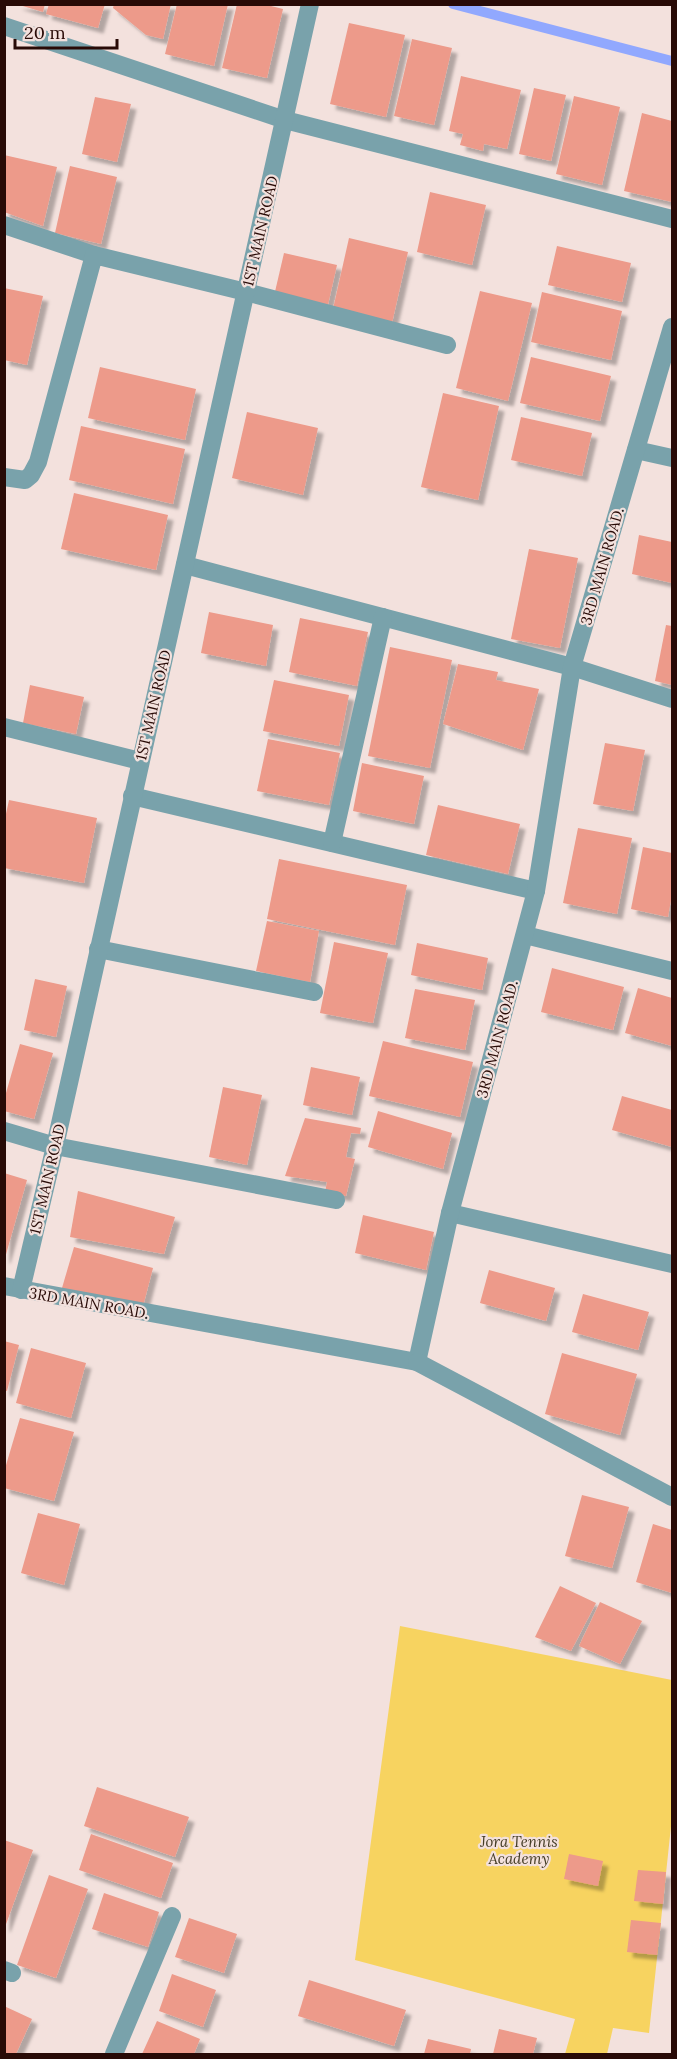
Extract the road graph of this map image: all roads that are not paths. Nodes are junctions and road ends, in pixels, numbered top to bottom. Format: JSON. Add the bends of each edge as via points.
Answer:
{"nodes":[{"id":1,"x":310,"y":4,"type":"edge"},
{"id":2,"x":4,"y":26,"type":"edge"},
{"id":3,"x":285,"y":120,"type":"junction"},
{"id":4,"x":672,"y":219,"type":"edge"},
{"id":5,"x":4,"y":225,"type":"edge"},
{"id":6,"x":94,"y":255,"type":"junction"},
{"id":7,"x":246,"y":292,"type":"junction"},
{"id":8,"x":672,"y":327,"type":"edge"},
{"id":9,"x":447,"y":345,"type":"dead end"},
{"id":10,"x":636,"y":450,"type":"junction"},
{"id":11,"x":672,"y":458,"type":"edge"},
{"id":12,"x":4,"y":477,"type":"edge"},
{"id":13,"x":185,"y":565,"type":"junction"},
{"id":14,"x":383,"y":617,"type":"junction"},
{"id":15,"x":572,"y":667,"type":"junction"},
{"id":16,"x":672,"y":699,"type":"edge"},
{"id":17,"x":4,"y":727,"type":"edge"},
{"id":18,"x":140,"y":761,"type":"junction"},
{"id":19,"x":132,"y":796,"type":"junction"},
{"id":20,"x":332,"y":843,"type":"junction"},
{"id":21,"x":536,"y":891,"type":"junction"},
{"id":22,"x":525,"y":935,"type":"junction"},
{"id":23,"x":98,"y":949,"type":"junction"},
{"id":24,"x":672,"y":971,"type":"edge"},
{"id":25,"x":314,"y":992,"type":"dead end"},
{"id":26,"x":4,"y":1131,"type":"edge"},
{"id":27,"x":55,"y":1146,"type":"junction"},
{"id":28,"x":336,"y":1200,"type":"dead end"},
{"id":29,"x":450,"y":1213,"type":"junction"},
{"id":30,"x":672,"y":1264,"type":"edge"},
{"id":31,"x":13,"y":1288,"type":"edge"},
{"id":32,"x":417,"y":1362,"type":"junction"},
{"id":33,"x":671,"y":1491,"type":"edge"},
{"id":34,"x":172,"y":1916,"type":"dead end"},
{"id":35,"x":114,"y":2055,"type":"edge"}],
"edges":[{"from":1,"to":3,"type":"street","name":"1ST MAIN ROAD"},
{"from":2,"to":3,"type":"street"},
{"from":3,"to":4,"type":"street"},
{"from":3,"to":7,"type":"street","name":"1ST MAIN ROAD"},
{"from":5,"to":6,"type":"street"},
{"from":6,"to":7,"type":"street"},
{"from":6,"to":12,"type":"street","via":[[39,462],[25,480]]},
{"from":7,"to":9,"type":"street"},
{"from":7,"to":13,"type":"street","name":"1ST MAIN ROAD"},
{"from":8,"to":10,"type":"street","name":"3RD MAIN ROAD."},
{"from":10,"to":11,"type":"street"},
{"from":10,"to":15,"type":"street","name":"3RD MAIN ROAD."},
{"from":13,"to":14,"type":"street"},
{"from":13,"to":18,"type":"street","name":"1ST MAIN ROAD"},
{"from":14,"to":15,"type":"street"},
{"from":14,"to":20,"type":"street"},
{"from":15,"to":16,"type":"street"},
{"from":15,"to":21,"type":"street","name":"3RD MAIN ROAD."},
{"from":17,"to":18,"type":"street"},
{"from":18,"to":19,"type":"street","name":"1ST MAIN ROAD"},
{"from":19,"to":20,"type":"street"},
{"from":19,"to":23,"type":"street","name":"1ST MAIN ROAD"},
{"from":20,"to":21,"type":"street"},
{"from":21,"to":22,"type":"street","name":"3RD MAIN ROAD."},
{"from":22,"to":24,"type":"street"},
{"from":22,"to":29,"type":"street","name":"3RD MAIN ROAD."},
{"from":23,"to":25,"type":"street"},
{"from":23,"to":27,"type":"street","name":"1ST MAIN ROAD"},
{"from":26,"to":27,"type":"street"},
{"from":27,"to":28,"type":"street"},
{"from":27,"to":31,"type":"street","name":"1ST MAIN ROAD"},
{"from":29,"to":30,"type":"street"},
{"from":29,"to":32,"type":"street","name":"3RD MAIN ROAD."},
{"from":31,"to":32,"type":"street","name":"3RD MAIN ROAD."},
{"from":32,"to":33,"type":"street"},
{"from":34,"to":35,"type":"street"}]}
